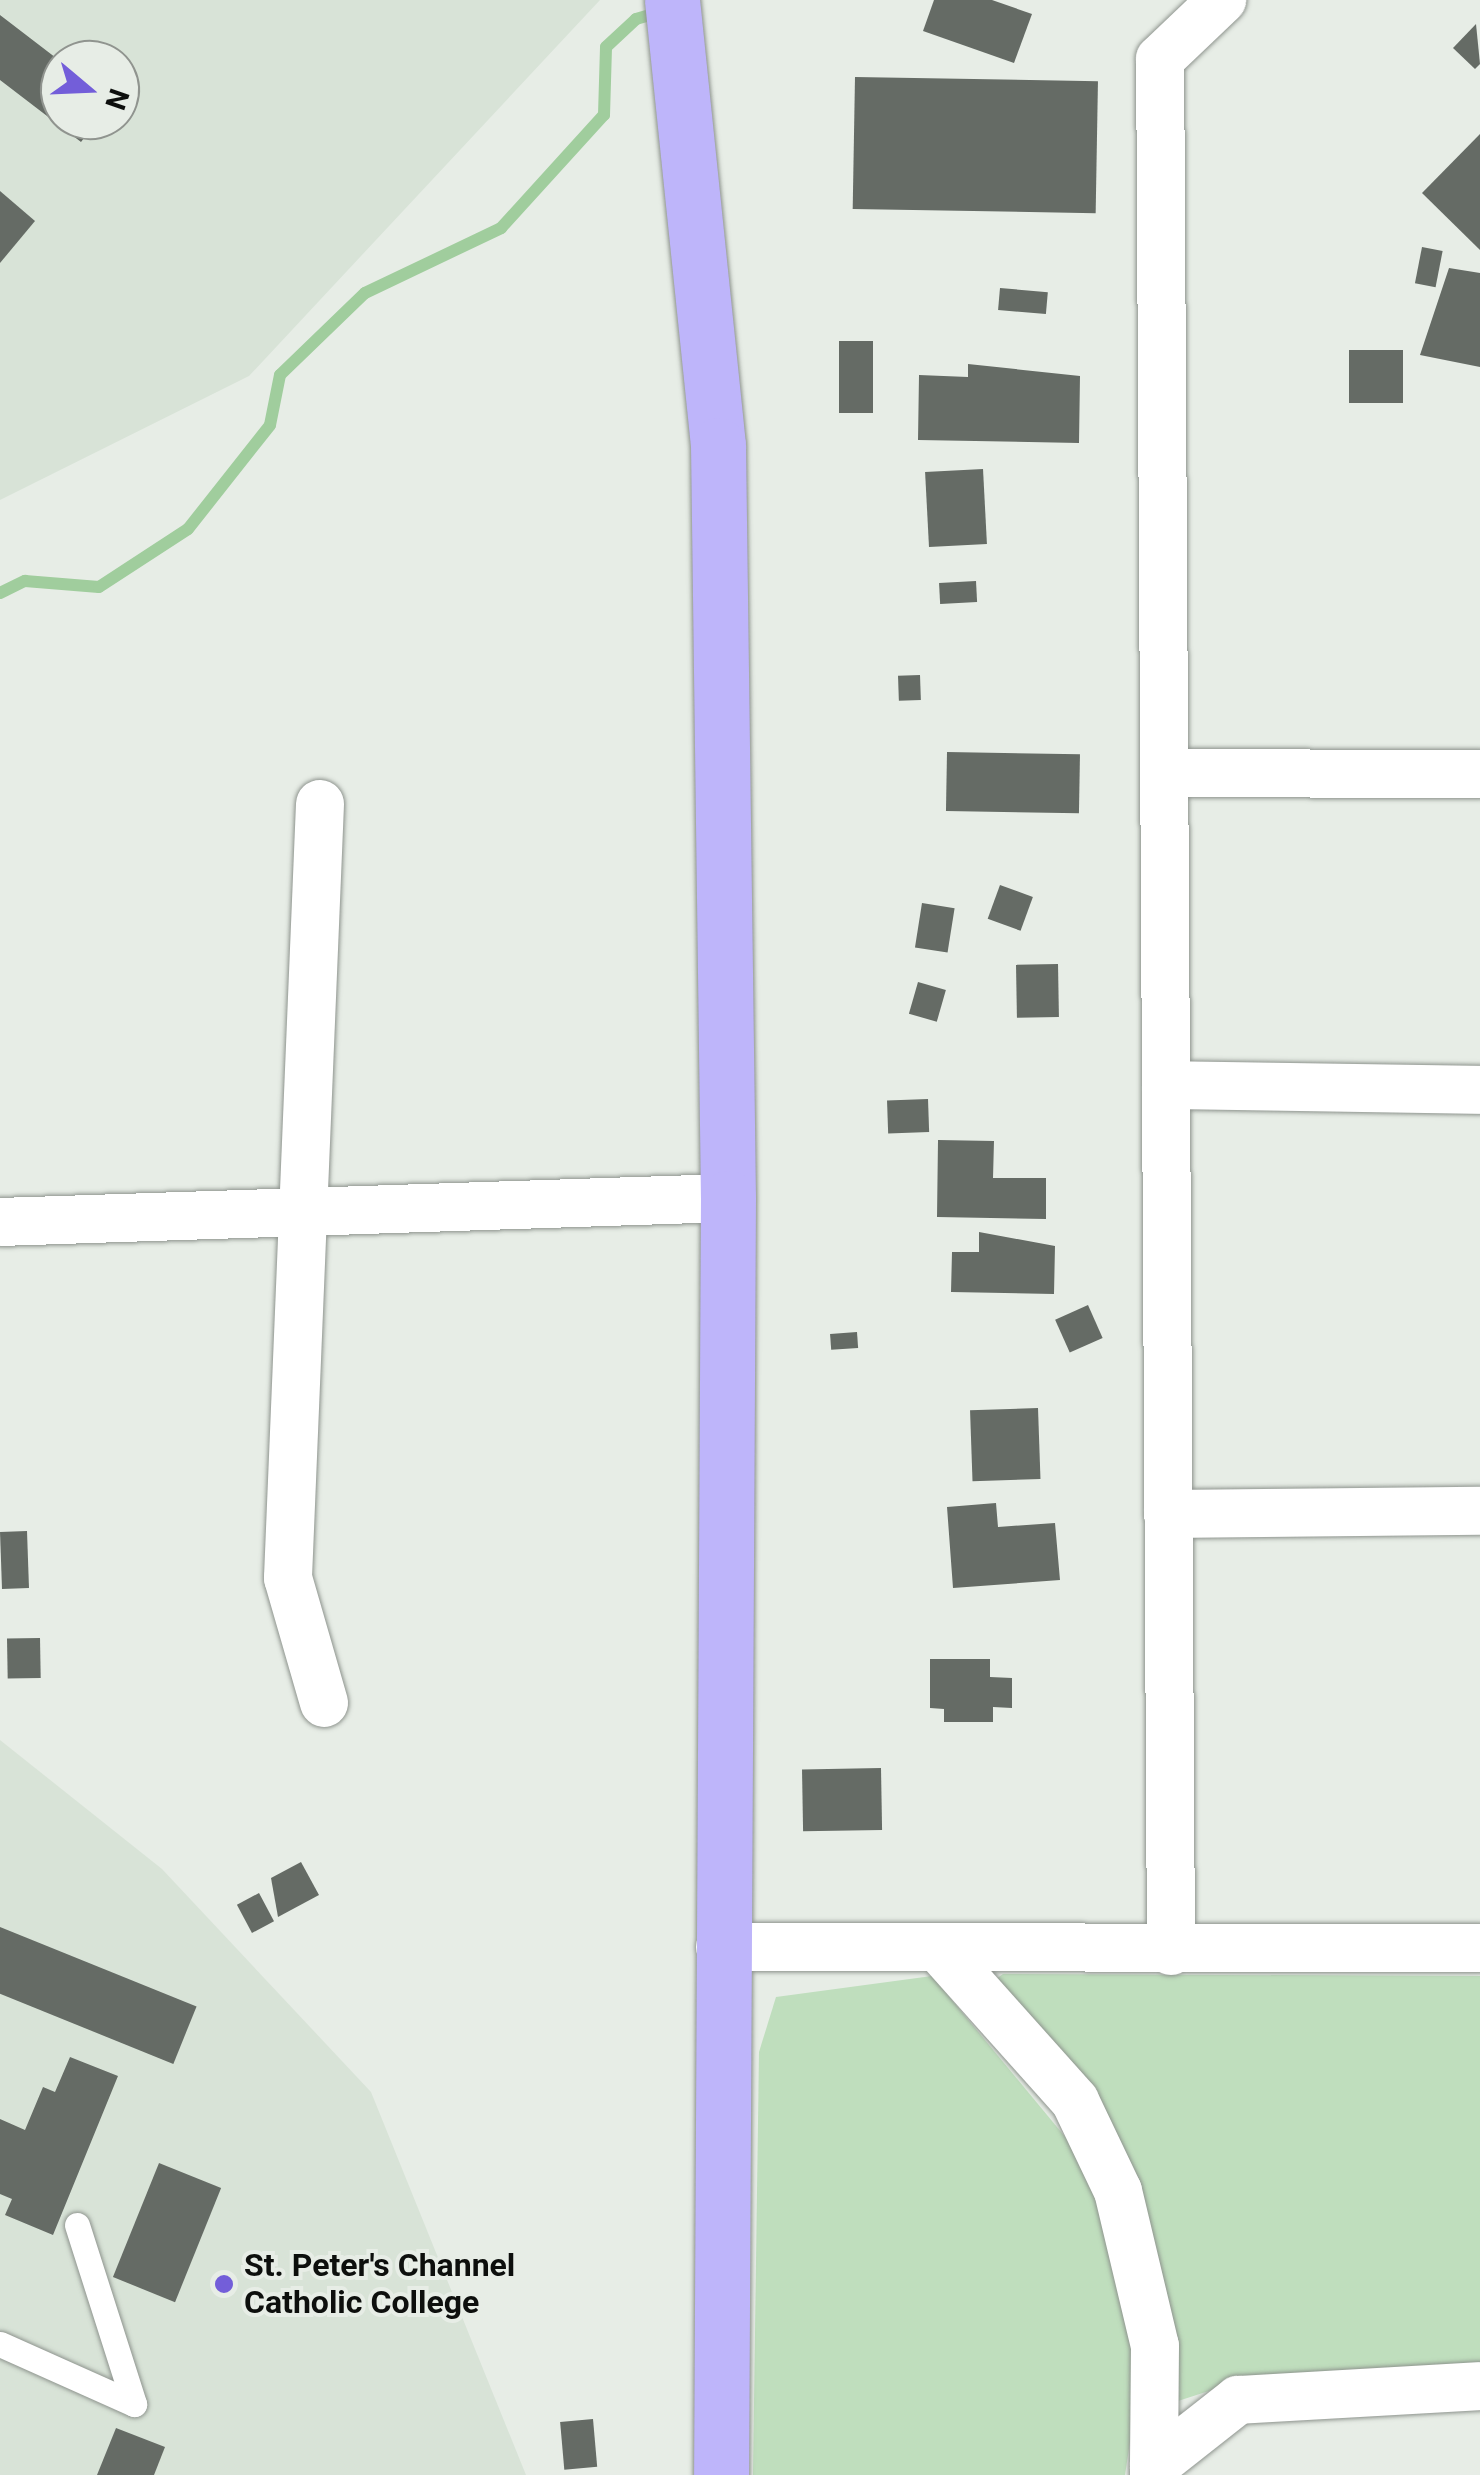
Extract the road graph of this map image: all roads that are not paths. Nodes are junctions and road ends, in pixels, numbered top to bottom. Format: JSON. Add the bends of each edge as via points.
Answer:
{"nodes":[{"id":1,"x":672,"y":0,"type":"edge"},
{"id":2,"x":1222,"y":0,"type":"edge"},
{"id":3,"x":1164,"y":773,"type":"junction"},
{"id":4,"x":1480,"y":774,"type":"edge"},
{"id":5,"x":320,"y":804,"type":"dead end"},
{"id":6,"x":1166,"y":1085,"type":"junction"},
{"id":7,"x":1480,"y":1090,"type":"edge"},
{"id":8,"x":728,"y":1198,"type":"junction"},
{"id":9,"x":302,"y":1213,"type":"junction"},
{"id":10,"x":0,"y":1222,"type":"edge"},
{"id":11,"x":1480,"y":1511,"type":"edge"},
{"id":12,"x":1168,"y":1514,"type":"junction"},
{"id":13,"x":324,"y":1703,"type":"dead end"},
{"id":14,"x":720,"y":1947,"type":"junction"},
{"id":15,"x":1480,"y":1948,"type":"edge"},
{"id":16,"x":940,"y":1951,"type":"junction"},
{"id":17,"x":1170,"y":1951,"type":"junction"},
{"id":18,"x":77,"y":2225,"type":"dead end"},
{"id":19,"x":0,"y":2344,"type":"edge"},
{"id":20,"x":1480,"y":2386,"type":"edge"},
{"id":21,"x":1154,"y":2470,"type":"edge"},
{"id":22,"x":720,"y":2475,"type":"edge"}],
"edges":[{"from":1,"to":8,"type":"main road","via":[[718,445]]},
{"from":2,"to":3,"type":"street","via":[[1160,59]]},
{"from":3,"to":4,"type":"street"},
{"from":3,"to":6,"type":"street"},
{"from":5,"to":9,"type":"street"},
{"from":6,"to":7,"type":"street"},
{"from":6,"to":12,"type":"street"},
{"from":8,"to":9,"type":"street"},
{"from":8,"to":14,"type":"main road"},
{"from":9,"to":10,"type":"street"},
{"from":9,"to":13,"type":"street","via":[[288,1578]]},
{"from":11,"to":12,"type":"street"},
{"from":12,"to":17,"type":"street"},
{"from":14,"to":16,"type":"street"},
{"from":14,"to":22,"type":"main road"},
{"from":15,"to":17,"type":"street"},
{"from":16,"to":17,"type":"street"},
{"from":16,"to":21,"type":"street","via":[[1075,2101],[1118,2191],[1155,2346]]},
{"from":18,"to":19,"type":"lane","via":[[134,2404]]},
{"from":20,"to":21,"type":"street","via":[[1238,2400]]}]}
